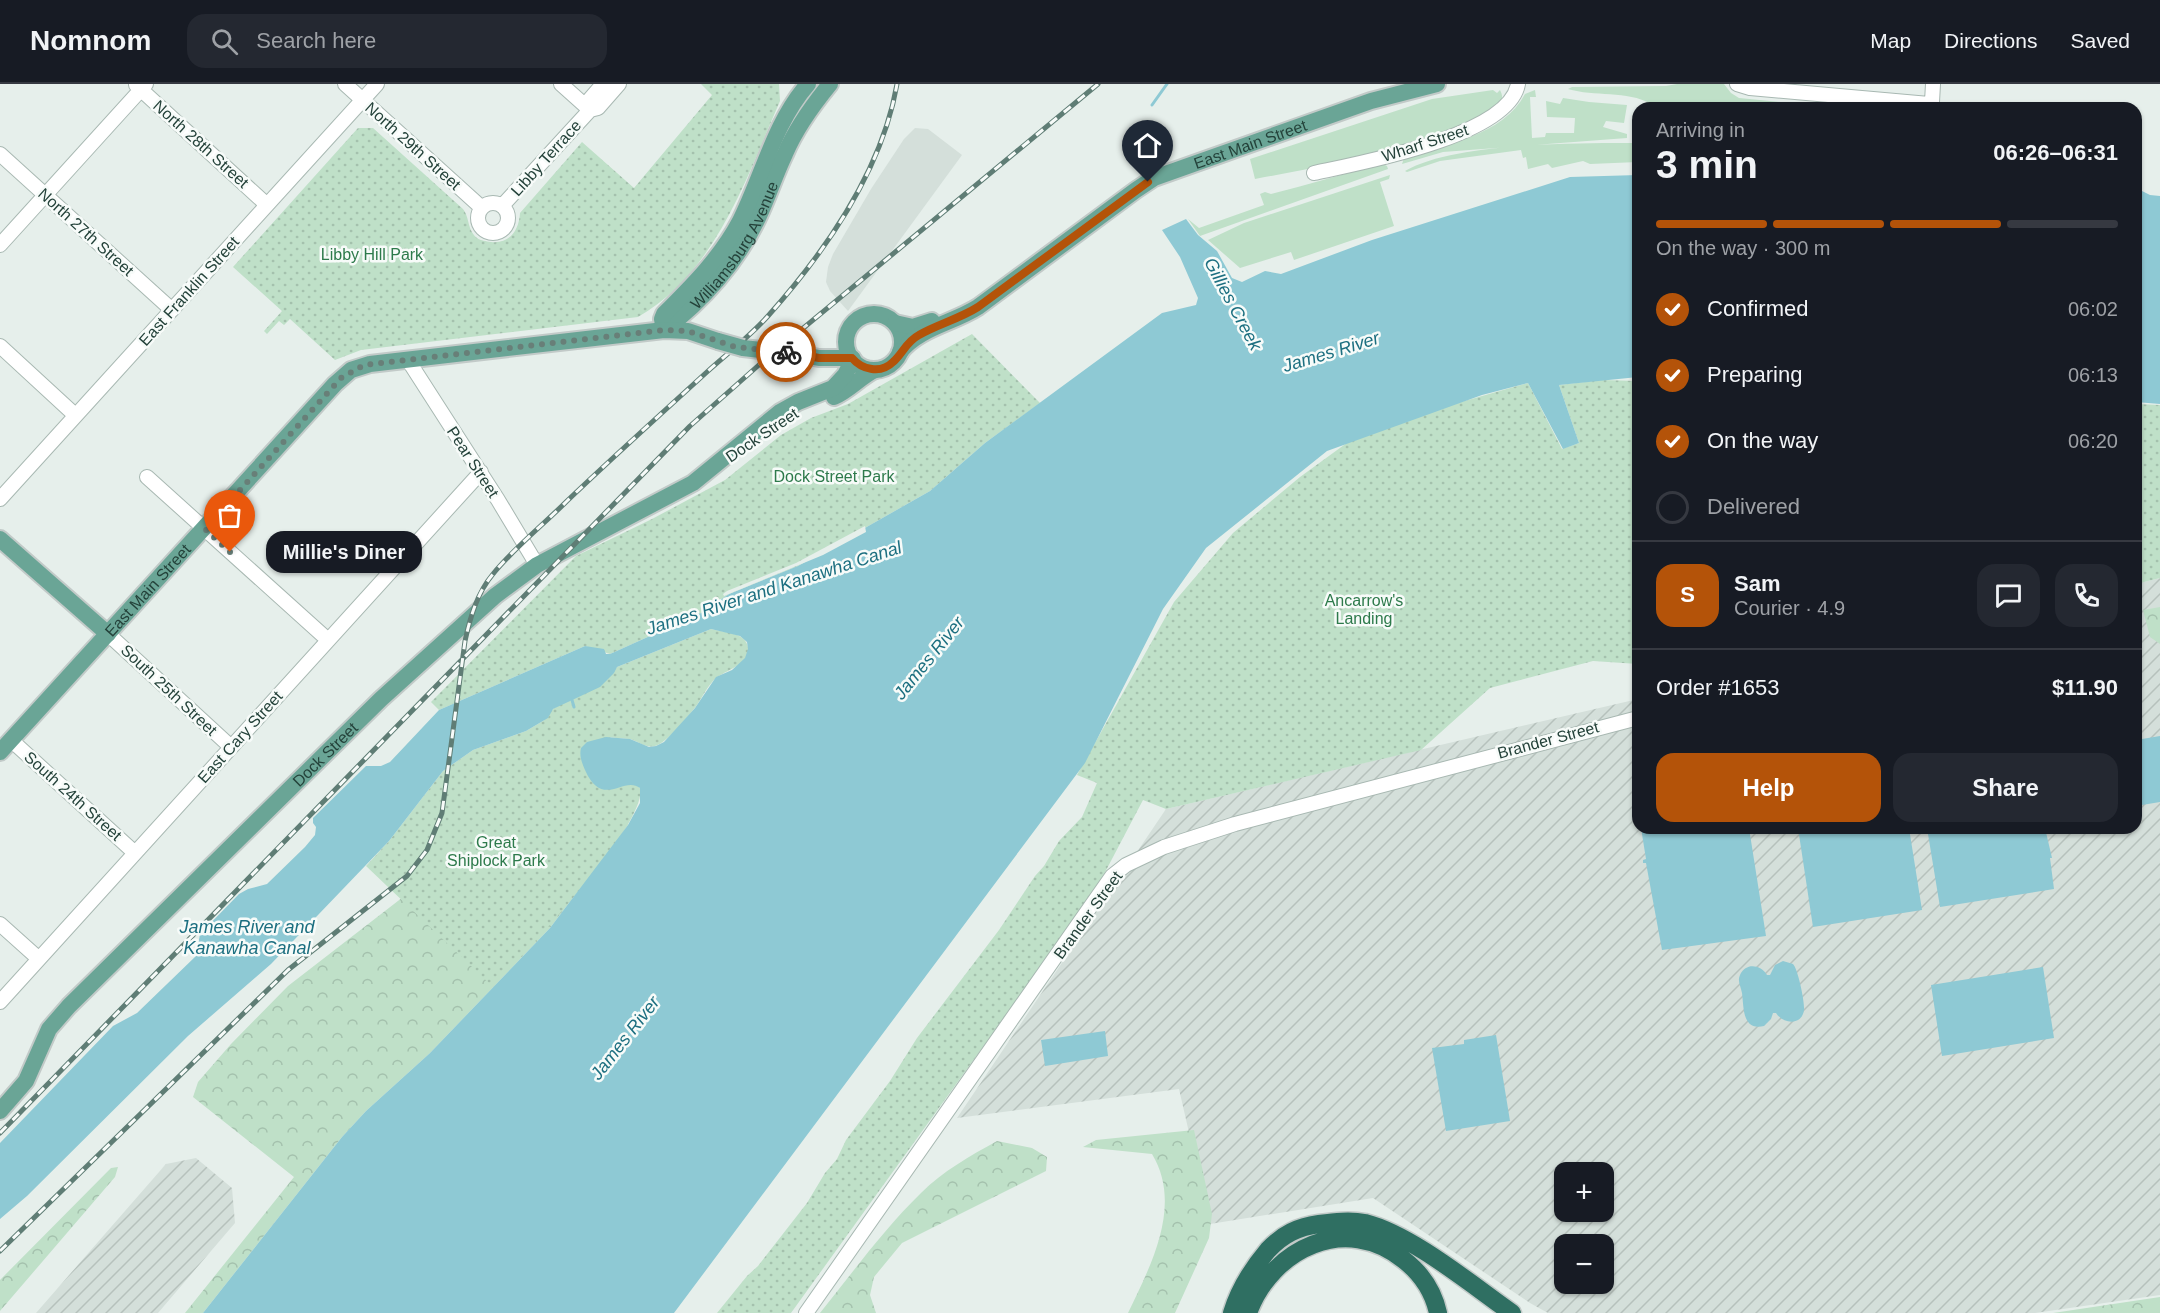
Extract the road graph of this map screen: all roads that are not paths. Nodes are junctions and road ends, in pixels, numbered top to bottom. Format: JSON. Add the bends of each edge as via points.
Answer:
{"nodes":[{"id":1,"x":345,"y":84,"type":"edge"},
{"id":2,"x":377,"y":84,"type":"edge"},
{"id":3,"x":561,"y":84,"type":"edge"},
{"id":4,"x":603,"y":84,"type":"edge"},
{"id":5,"x":619,"y":84,"type":"edge"},
{"id":6,"x":830,"y":84,"type":"edge"},
{"id":7,"x":1392,"y":84,"type":"edge"},
{"id":8,"x":1437,"y":84,"type":"edge"},
{"id":9,"x":1518,"y":84,"type":"edge"},
{"id":10,"x":1737,"y":84,"type":"edge"},
{"id":11,"x":1933,"y":84,"type":"edge"},
{"id":12,"x":141,"y":86,"type":"edge"},
{"id":13,"x":806,"y":90,"type":"edge"},
{"id":14,"x":362,"y":100,"type":"junction"},
{"id":15,"x":1908,"y":102,"type":"edge"},
{"id":16,"x":1930,"y":102,"type":"edge"},
{"id":17,"x":590,"y":110,"type":"junction"},
{"id":18,"x":0,"y":154,"type":"edge"},
{"id":19,"x":1314,"y":173,"type":"dead end"},
{"id":20,"x":46,"y":196,"type":"junction"},
{"id":21,"x":267,"y":205,"type":"junction"},
{"id":22,"x":502,"y":206,"type":"junction"},
{"id":23,"x":482,"y":208,"type":"junction"},
{"id":24,"x":0,"y":245,"type":"edge"},
{"id":25,"x":172,"y":310,"type":"junction"},
{"id":26,"x":895,"y":324,"type":"junction"},
{"id":27,"x":664,"y":330,"type":"junction"},
{"id":28,"x":849,"y":333,"type":"junction"},
{"id":29,"x":0,"y":346,"type":"edge"},
{"id":30,"x":900,"y":352,"type":"junction"},
{"id":31,"x":804,"y":354,"type":"junction"},
{"id":32,"x":852,"y":359,"type":"junction"},
{"id":33,"x":408,"y":360,"type":"junction"},
{"id":34,"x":875,"y":370,"type":"junction"},
{"id":35,"x":75,"y":415,"type":"junction"},
{"id":36,"x":713,"y":468,"type":"junction"},
{"id":37,"x":481,"y":472,"type":"junction"},
{"id":38,"x":147,"y":477,"type":"dead end"},
{"id":39,"x":0,"y":499,"type":"edge"},
{"id":40,"x":205,"y":529,"type":"junction"},
{"id":41,"x":0,"y":539,"type":"edge"},
{"id":42,"x":537,"y":565,"type":"junction"},
{"id":43,"x":108,"y":634,"type":"junction"},
{"id":44,"x":328,"y":640,"type":"junction"},
{"id":45,"x":1632,"y":720,"type":"edge"},
{"id":46,"x":6,"y":746,"type":"edge"},
{"id":47,"x":231,"y":747,"type":"junction"},
{"id":48,"x":135,"y":853,"type":"junction"},
{"id":49,"x":0,"y":924,"type":"edge"},
{"id":50,"x":39,"y":959,"type":"junction"},
{"id":51,"x":0,"y":1002,"type":"edge"},
{"id":52,"x":0,"y":1111,"type":"edge"},
{"id":53,"x":806,"y":1313,"type":"edge"},
{"id":54,"x":1232,"y":1313,"type":"edge"},
{"id":55,"x":1248,"y":1313,"type":"edge"},
{"id":56,"x":1438,"y":1313,"type":"edge"},
{"id":57,"x":1512,"y":1313,"type":"edge"}],
"edges":[{"from":1,"to":14,"type":"street","name":"North 29th Street"},
{"from":2,"to":14,"type":"street","name":"East Franklin Street"},
{"from":3,"to":17,"type":"street"},
{"from":4,"to":17,"type":"street","name":"Libby Terrace","via":[[589,100]]},
{"from":5,"to":17,"type":"street","name":"Libby Terrace","via":[[598,108]]},
{"from":6,"to":13,"type":"main road","name":"Williamsburg Avenue"},
{"from":7,"to":26,"type":"main road","name":"East Main Street","via":[[1152,171],[964,306],[920,326]]},
{"from":8,"to":30,"type":"main road","name":"East Main Street","via":[[1378,99],[1154,178],[978,307],[918,335]]},
{"from":9,"to":19,"type":"street","name":"Wharf Street","via":[[1505,108],[1466,131]]},
{"from":10,"to":15,"type":"street"},
{"from":11,"to":16,"type":"street"},
{"from":12,"to":20,"type":"street"},
{"from":12,"to":21,"type":"street","name":"North 28th Street"},
{"from":13,"to":27,"type":"main road","name":"Williamsburg Avenue","via":[[791,140],[759,217],[742,246],[712,287]]},
{"from":14,"to":21,"type":"street","name":"East Franklin Street"},
{"from":14,"to":23,"type":"street","name":"North 29th Street"},
{"from":17,"to":22,"type":"street","name":"Libby Terrace"},
{"from":18,"to":20,"type":"street","name":"North 27th Street"},
{"from":20,"to":24,"type":"street"},
{"from":20,"to":25,"type":"street","name":"North 27th Street"},
{"from":21,"to":25,"type":"street","name":"East Franklin Street"},
{"from":22,"to":23,"type":"street","via":[[489,203]]},
{"from":22,"to":23,"type":"street","via":[[507,215],[506,225],[494,233],[484,230],[478,222]]},
{"from":25,"to":35,"type":"street","name":"East Franklin Street"},
{"from":26,"to":28,"type":"main road","via":[[881,315],[867,315]]},
{"from":26,"to":30,"type":"main road","via":[[901,334]]},
{"from":27,"to":31,"type":"main road","name":"East Main Street","bridge":true,"via":[[688,331],[743,348]]},
{"from":27,"to":33,"type":"main road","name":"East Main Street"},
{"from":28,"to":31,"type":"main road","name":"East Main Street","via":[[831,347]]},
{"from":28,"to":32,"type":"main road","via":[[847,343]]},
{"from":29,"to":35,"type":"street"},
{"from":30,"to":34,"type":"main road","via":[[887,367]]},
{"from":31,"to":32,"type":"main road","name":"East Main Street"},
{"from":32,"to":34,"type":"main road"},
{"from":32,"to":36,"type":"main road","name":"Dock Street","via":[[833,388],[780,412]]},
{"from":33,"to":37,"type":"street","name":"Pear Street"},
{"from":33,"to":40,"type":"main road","name":"East Main Street","via":[[364,365],[341,378]]},
{"from":34,"to":36,"type":"main road","name":"Dock Street","via":[[840,394],[792,412]]},
{"from":35,"to":39,"type":"street","name":"East Franklin Street"},
{"from":36,"to":42,"type":"main road","name":"Dock Street","via":[[684,488]]},
{"from":37,"to":42,"type":"street","name":"Pear Street"},
{"from":37,"to":44,"type":"street","name":"East Cary Street"},
{"from":38,"to":40,"type":"street"},
{"from":40,"to":43,"type":"main road","name":"East Main Street"},
{"from":40,"to":44,"type":"street"},
{"from":41,"to":43,"type":"main road"},
{"from":42,"to":52,"type":"main road","name":"Dock Street","via":[[495,596],[381,699],[69,1006],[49,1029],[26,1082]]},
{"from":43,"to":46,"type":"main road","name":"East Main Street"},
{"from":43,"to":47,"type":"street","name":"South 25th Street"},
{"from":44,"to":47,"type":"street","name":"East Cary Street"},
{"from":45,"to":53,"type":"street","name":"Brander Street","via":[[1235,824],[1126,864],[1112,876]]},
{"from":46,"to":48,"type":"street","name":"South 24th Street"},
{"from":47,"to":48,"type":"street","name":"East Cary Street"},
{"from":48,"to":50,"type":"street","name":"East Cary Street"},
{"from":49,"to":50,"type":"street"},
{"from":50,"to":51,"type":"street","name":"East Cary Street"},
{"from":54,"to":57,"type":"highway","via":[[1247,1278],[1285,1235],[1304,1226],[1350,1221],[1373,1226],[1420,1249]]},
{"from":55,"to":56,"type":"highway","via":[[1265,1281],[1285,1259],[1316,1243],[1340,1239],[1374,1243],[1405,1261],[1429,1287]]}]}
